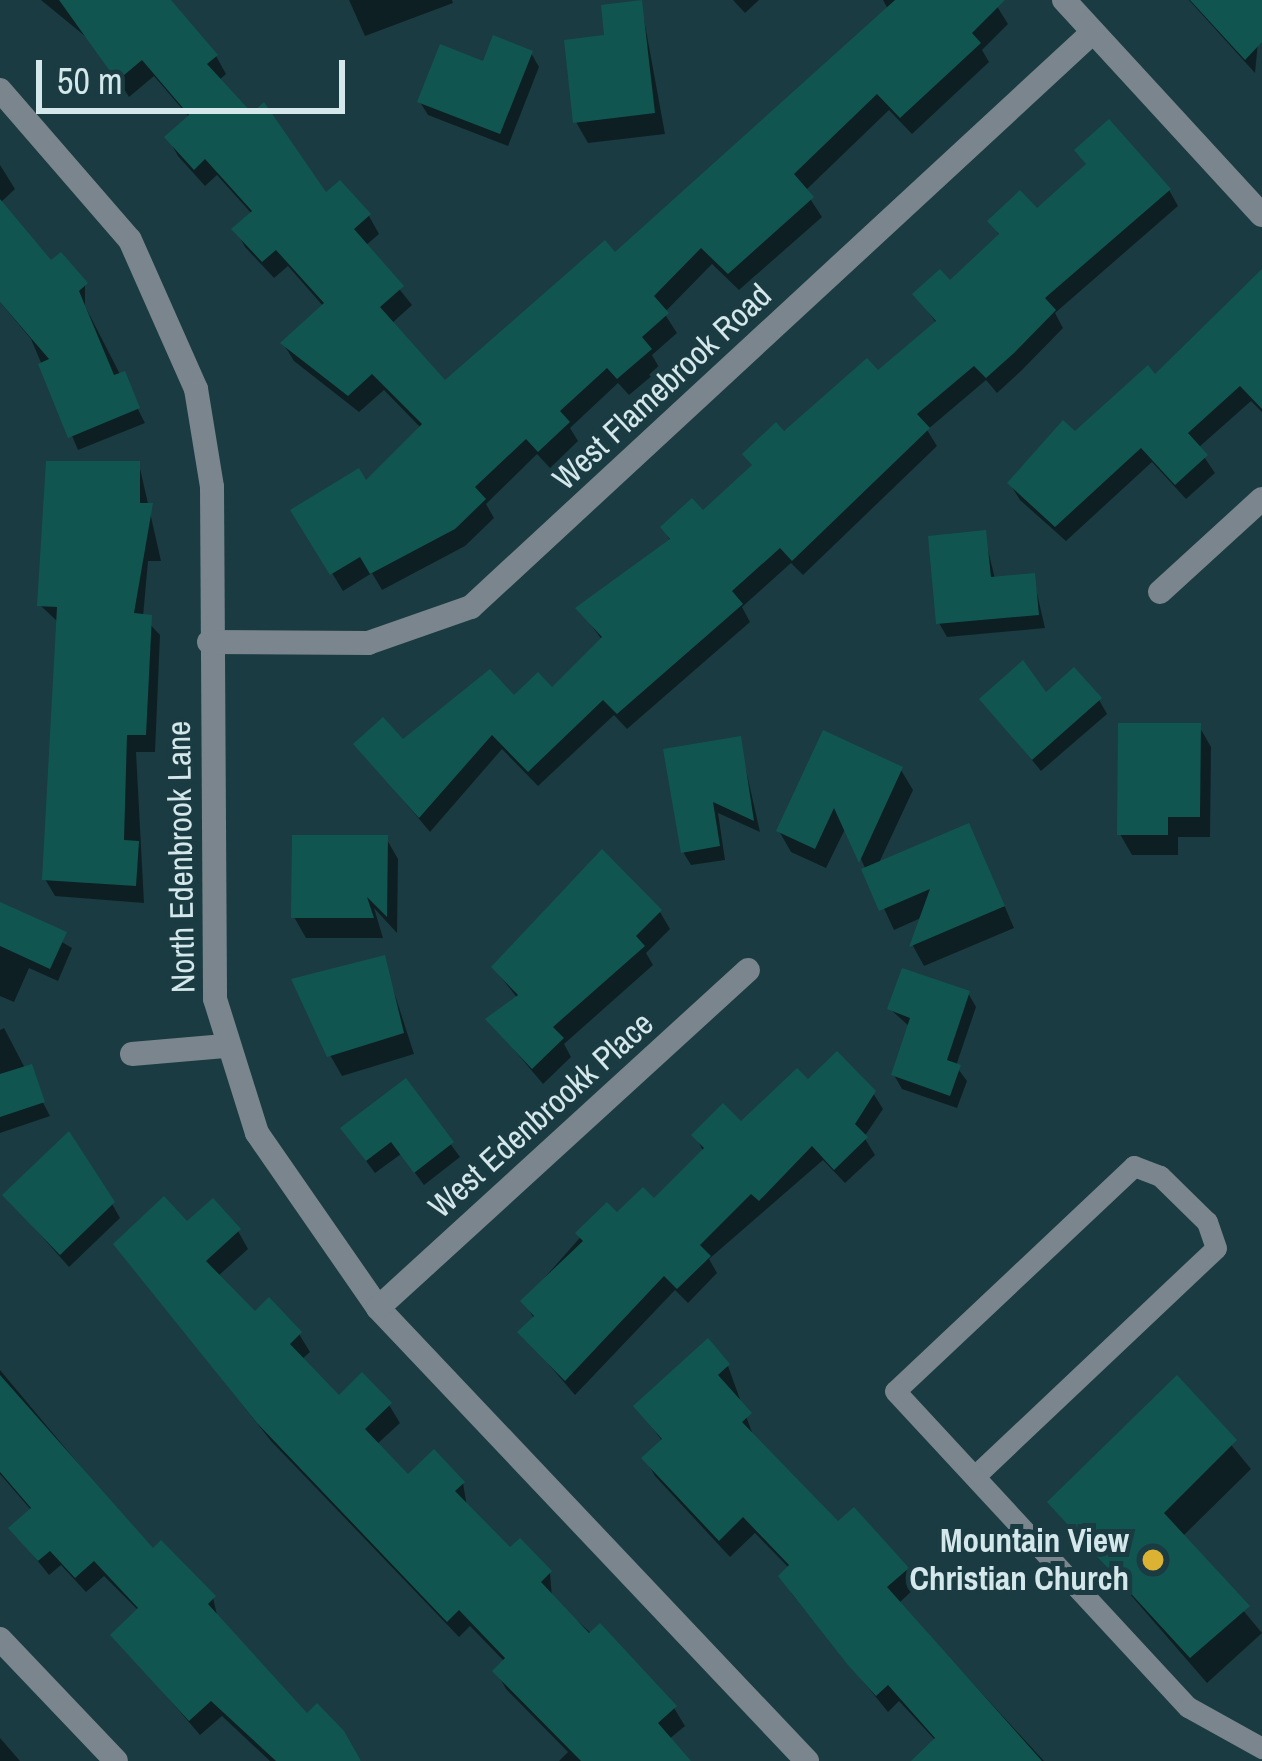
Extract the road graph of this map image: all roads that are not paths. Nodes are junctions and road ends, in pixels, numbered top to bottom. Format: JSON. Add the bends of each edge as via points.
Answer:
{"nodes":[{"id":1,"x":1064,"y":0,"type":"edge"},
{"id":2,"x":1093,"y":32,"type":"junction"},
{"id":3,"x":0,"y":90,"type":"edge"},
{"id":4,"x":1262,"y":215,"type":"edge"},
{"id":5,"x":1262,"y":499,"type":"edge"},
{"id":6,"x":1160,"y":592,"type":"dead end"},
{"id":7,"x":209,"y":642,"type":"junction"},
{"id":8,"x":748,"y":970,"type":"dead end"},
{"id":9,"x":225,"y":1046,"type":"junction"},
{"id":10,"x":133,"y":1054,"type":"dead end"},
{"id":11,"x":378,"y":1308,"type":"junction"},
{"id":12,"x":976,"y":1475,"type":"junction"},
{"id":13,"x":0,"y":1639,"type":"edge"},
{"id":14,"x":1262,"y":1748,"type":"edge"},
{"id":15,"x":116,"y":1761,"type":"edge"},
{"id":16,"x":807,"y":1761,"type":"edge"}],
"edges":[{"from":1,"to":2,"type":"street"},
{"from":2,"to":4,"type":"street"},
{"from":2,"to":7,"type":"street","name":"West Flamebrook Road","via":[[471,607],[368,643]]},
{"from":3,"to":7,"type":"street","name":"North Edenbrook Lane","via":[[130,240],[183,341],[212,488]]},
{"from":5,"to":6,"type":"street"},
{"from":7,"to":9,"type":"street","name":"North Edenbrook Lane"},
{"from":8,"to":11,"type":"street","name":"West Edenbrookk Place"},
{"from":9,"to":10,"type":"street"},
{"from":9,"to":11,"type":"street","name":"North Edenbrook Lane","via":[[274,1162]]},
{"from":11,"to":16,"type":"street","name":"North Edenbrook Lane"},
{"from":12,"to":12,"type":"lane","via":[[1216,1248],[1207,1222],[1160,1176],[1134,1166],[895,1391]]},
{"from":12,"to":14,"type":"lane","via":[[1188,1707]]},
{"from":13,"to":15,"type":"street"}]}
